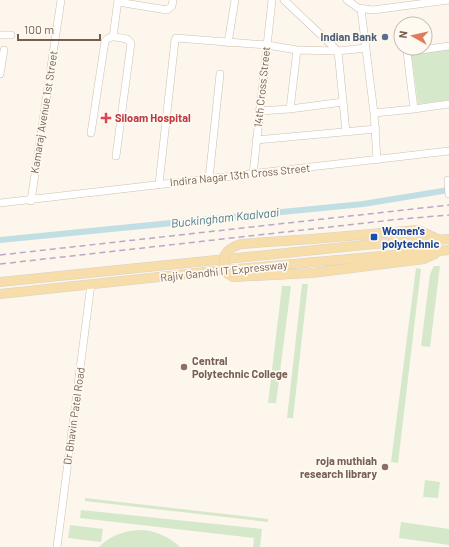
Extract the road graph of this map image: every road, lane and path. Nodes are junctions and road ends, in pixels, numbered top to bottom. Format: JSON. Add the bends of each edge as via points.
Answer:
{"nodes":[{"id":1,"x":61,"y":0,"type":"edge"},
{"id":2,"x":172,"y":0,"type":"edge"},
{"id":3,"x":235,"y":0,"type":"edge"},
{"id":4,"x":272,"y":0,"type":"edge"},
{"id":5,"x":284,"y":0,"type":"edge"},
{"id":6,"x":348,"y":0,"type":"edge"},
{"id":7,"x":449,"y":0,"type":"edge"},
{"id":8,"x":118,"y":1,"type":"edge"},
{"id":9,"x":361,"y":9,"type":"junction"},
{"id":10,"x":0,"y":35,"type":"edge"},
{"id":11,"x":11,"y":35,"type":"dead end"},
{"id":12,"x":113,"y":37,"type":"junction"},
{"id":13,"x":228,"y":43,"type":"junction"},
{"id":14,"x":267,"y":46,"type":"junction"},
{"id":15,"x":449,"y":46,"type":"edge"},
{"id":16,"x":366,"y":48,"type":"junction"},
{"id":17,"x":4,"y":50,"type":"dead end"},
{"id":18,"x":297,"y":50,"type":"junction"},
{"id":19,"x":338,"y":51,"type":"junction"},
{"id":20,"x":1,"y":62,"type":"edge"},
{"id":21,"x":0,"y":74,"type":"edge"},
{"id":22,"x":220,"y":74,"type":"dead end"},
{"id":23,"x":343,"y":102,"type":"junction"},
{"id":24,"x":449,"y":104,"type":"edge"},
{"id":25,"x":290,"y":109,"type":"junction"},
{"id":26,"x":414,"y":109,"type":"junction"},
{"id":27,"x":259,"y":111,"type":"junction"},
{"id":28,"x":374,"y":113,"type":"junction"},
{"id":29,"x":376,"y":129,"type":"junction"},
{"id":30,"x":91,"y":132,"type":"dead end"},
{"id":31,"x":346,"y":132,"type":"junction"},
{"id":32,"x":256,"y":140,"type":"junction"},
{"id":33,"x":449,"y":151,"type":"edge"},
{"id":34,"x":116,"y":156,"type":"dead end"},
{"id":35,"x":377,"y":160,"type":"junction"},
{"id":36,"x":252,"y":174,"type":"junction"},
{"id":37,"x":208,"y":179,"type":"junction"},
{"id":38,"x":448,"y":180,"type":"dead end"},
{"id":39,"x":159,"y":184,"type":"junction"},
{"id":40,"x":449,"y":194,"type":"edge"},
{"id":41,"x":31,"y":201,"type":"junction"},
{"id":42,"x":0,"y":203,"type":"edge"},
{"id":43,"x":449,"y":239,"type":"edge"},
{"id":44,"x":439,"y":240,"type":"junction"},
{"id":45,"x":448,"y":250,"type":"edge"},
{"id":46,"x":0,"y":282,"type":"edge"},
{"id":47,"x":91,"y":284,"type":"junction"},
{"id":48,"x":0,"y":294,"type":"edge"},
{"id":49,"x":57,"y":547,"type":"edge"}],
"edges":[{"from":1,"to":41,"type":"street","name":"Kamaraj Avenue 1st Street"},
{"from":2,"to":8,"type":"street","via":[[172,6],[167,10]]},
{"from":3,"to":13,"type":"street"},
{"from":4,"to":14,"type":"street","name":"14th Cross Street"},
{"from":5,"to":19,"type":"street"},
{"from":6,"to":9,"type":"street"},
{"from":7,"to":9,"type":"street","via":[[373,10]]},
{"from":8,"to":12,"type":"street"},
{"from":9,"to":16,"type":"street"},
{"from":10,"to":11,"type":"street"},
{"from":12,"to":30,"type":"street","via":[[105,41]]},
{"from":12,"to":34,"type":"street","via":[[128,39],[131,43]]},
{"from":13,"to":14,"type":"street"},
{"from":13,"to":39,"type":"street","via":[[176,38],[175,40]]},
{"from":14,"to":18,"type":"street"},
{"from":14,"to":27,"type":"street","name":"14th Cross Street"},
{"from":15,"to":26,"type":"street","via":[[407,52]]},
{"from":16,"to":19,"type":"street"},
{"from":16,"to":28,"type":"street"},
{"from":17,"to":20,"type":"street"},
{"from":18,"to":19,"type":"street"},
{"from":18,"to":25,"type":"street"},
{"from":19,"to":23,"type":"street"},
{"from":20,"to":21,"type":"street"},
{"from":22,"to":37,"type":"street"},
{"from":23,"to":25,"type":"street"},
{"from":23,"to":31,"type":"street"},
{"from":24,"to":26,"type":"street"},
{"from":25,"to":27,"type":"street"},
{"from":26,"to":28,"type":"street"},
{"from":27,"to":32,"type":"street","name":"14th Cross Street"},
{"from":28,"to":29,"type":"street"},
{"from":29,"to":31,"type":"street"},
{"from":29,"to":35,"type":"street"},
{"from":31,"to":32,"type":"street"},
{"from":32,"to":36,"type":"street","name":"14th Cross Street"},
{"from":33,"to":35,"type":"street","name":"Indira Nagar 13th Cross Street"},
{"from":35,"to":36,"type":"street","name":"Indira Nagar 13th Cross Street"},
{"from":36,"to":37,"type":"street","name":"Indira Nagar 13th Cross Street"},
{"from":37,"to":39,"type":"street","name":"Indira Nagar 13th Cross Street"},
{"from":38,"to":40,"type":"street"},
{"from":39,"to":41,"type":"street","name":"Indira Nagar 13th Cross Street"},
{"from":41,"to":42,"type":"street","name":"Indira Nagar 13th Cross Street"},
{"from":43,"to":44,"type":"main road","name":"Rajiv Gandhi IT Expressway"},
{"from":44,"to":45,"type":"main road","bridge":true,"via":[[418,230],[241,244],[231,247],[224,254],[224,263],[226,273],[233,277],[312,273],[424,258]]},
{"from":44,"to":46,"type":"main road","name":"Rajiv Gandhi IT Expressway","via":[[374,244]]},
{"from":45,"to":47,"type":"main road","name":"Rajiv Gandhi IT Expressway"},
{"from":47,"to":48,"type":"main road","name":"Rajiv Gandhi IT Expressway"},
{"from":47,"to":49,"type":"street","name":"Dr Bhavin Patel Road"}]}
